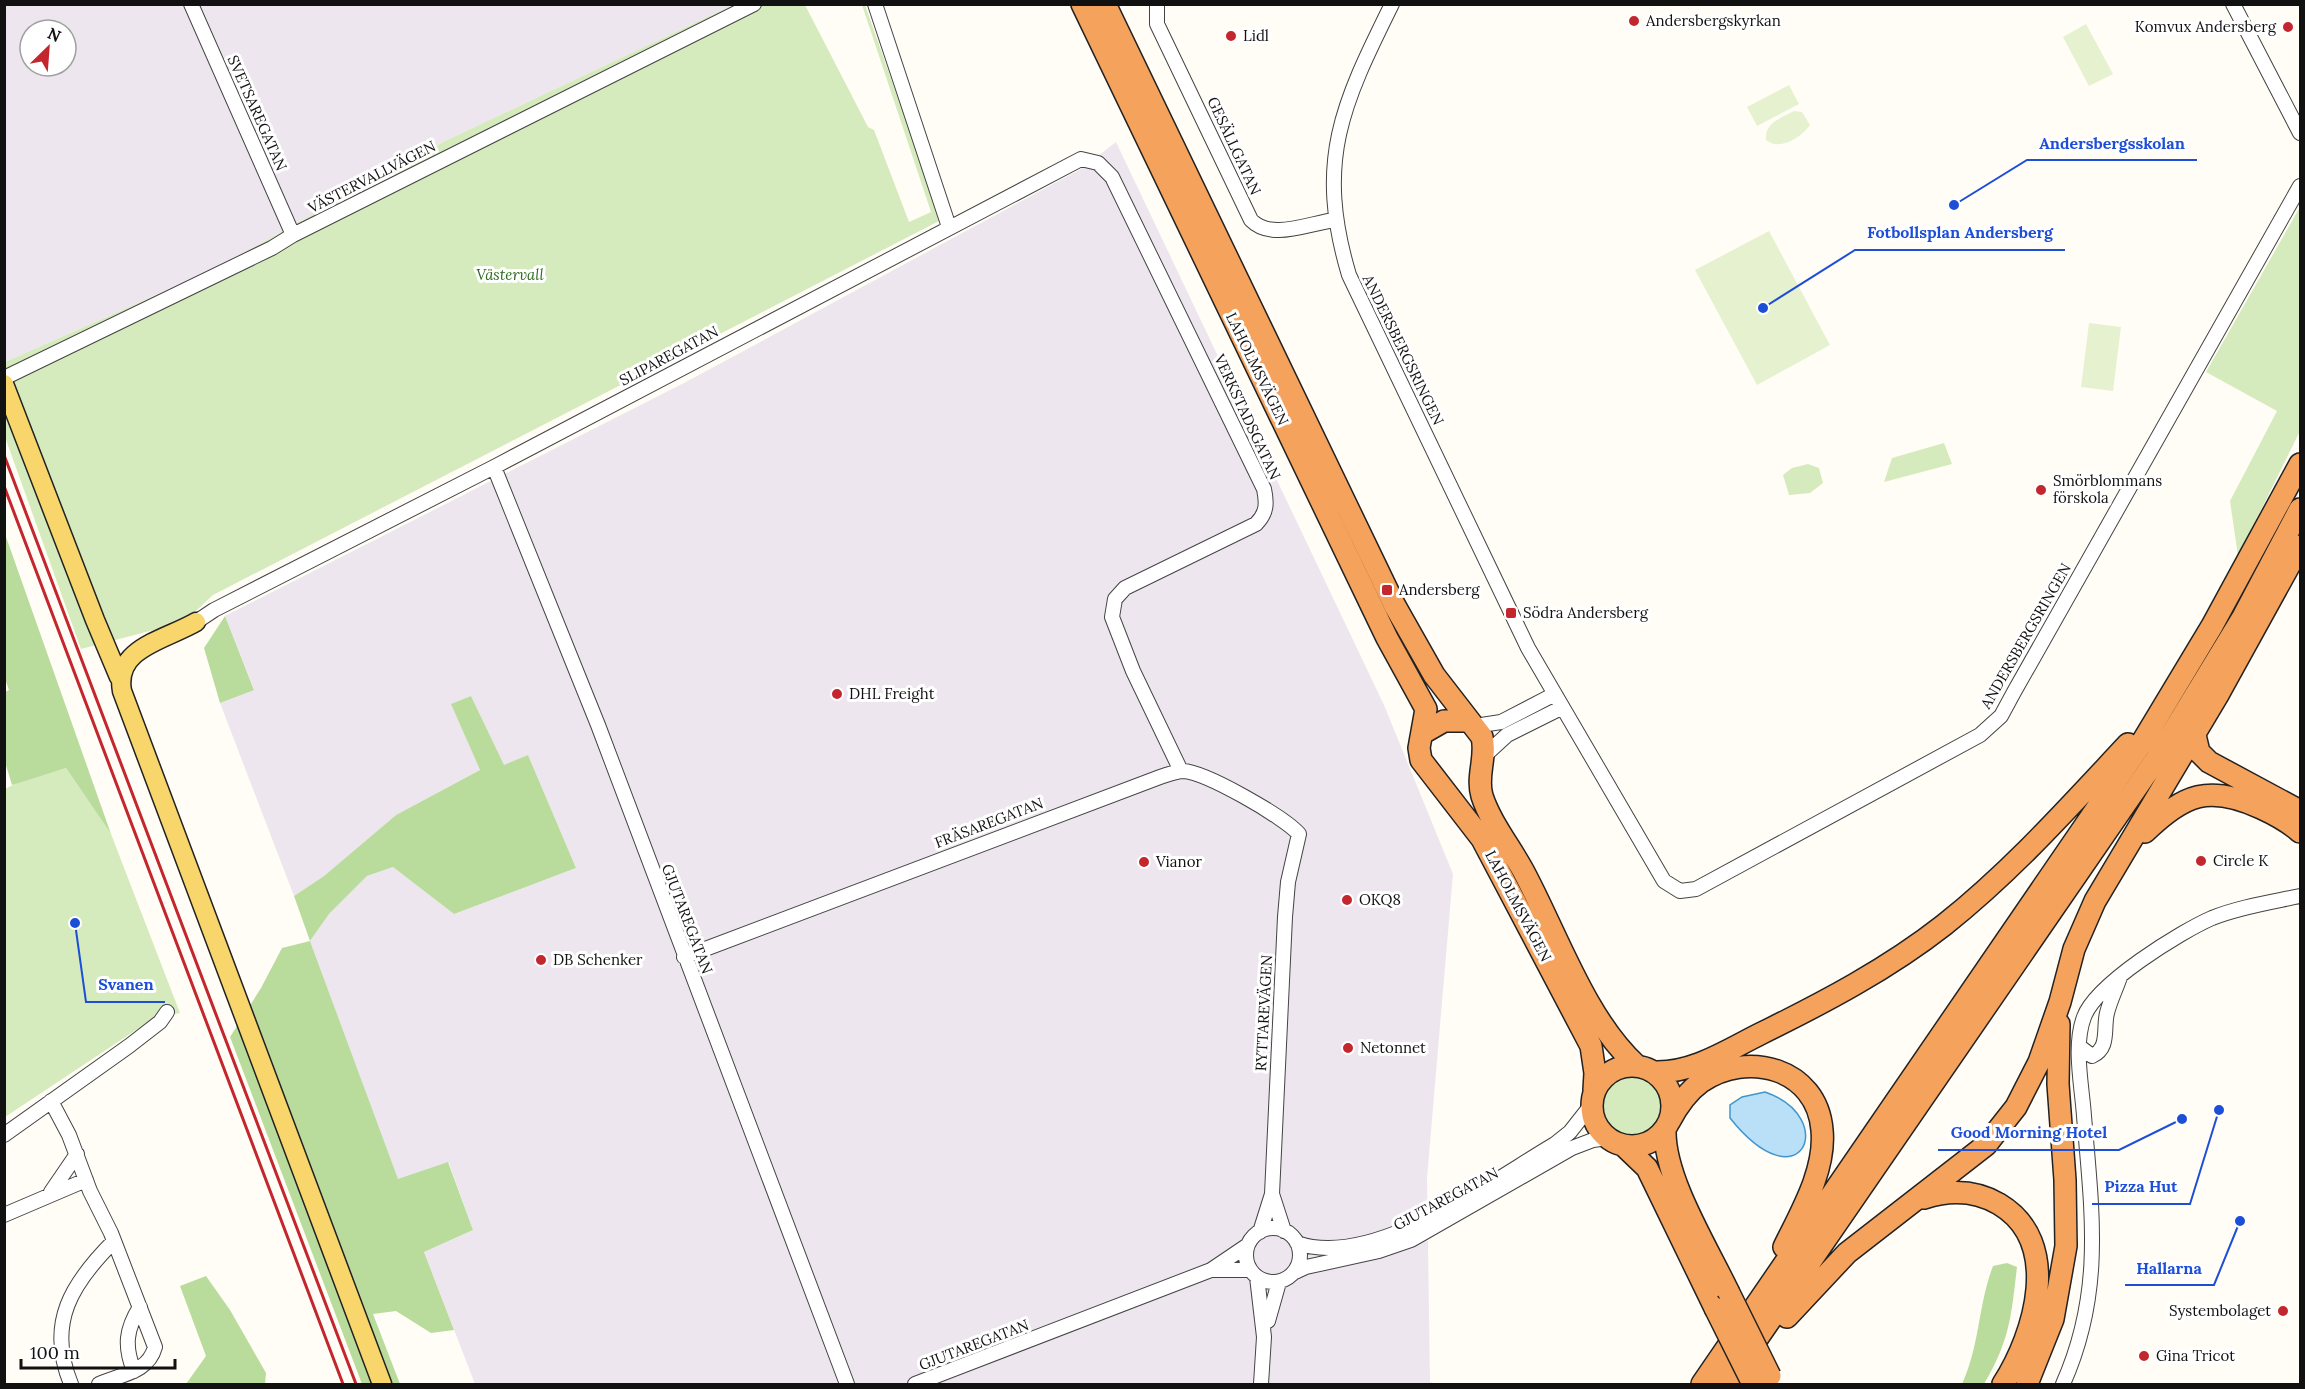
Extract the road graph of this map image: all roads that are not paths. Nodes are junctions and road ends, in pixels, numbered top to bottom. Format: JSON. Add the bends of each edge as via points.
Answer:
{"nodes":[{"id":1,"x":190,"y":4,"type":"edge"},
{"id":2,"x":754,"y":4,"type":"edge"},
{"id":3,"x":875,"y":4,"type":"edge"},
{"id":4,"x":1082,"y":4,"type":"edge"},
{"id":5,"x":1105,"y":4,"type":"edge"},
{"id":6,"x":1157,"y":4,"type":"edge"},
{"id":7,"x":1392,"y":4,"type":"edge"},
{"id":8,"x":2233,"y":4,"type":"edge"},
{"id":9,"x":2296,"y":116,"type":"edge"},
{"id":10,"x":2301,"y":133,"type":"edge"},
{"id":11,"x":2301,"y":186,"type":"edge"},
{"id":12,"x":1335,"y":220,"type":"junction"},
{"id":13,"x":949,"y":227,"type":"junction"},
{"id":14,"x":293,"y":235,"type":"junction"},
{"id":15,"x":4,"y":378,"type":"edge"},
{"id":16,"x":8,"y":392,"type":"edge"},
{"id":17,"x":2301,"y":464,"type":"edge"},
{"id":18,"x":495,"y":467,"type":"junction"},
{"id":19,"x":2301,"y":509,"type":"edge"},
{"id":20,"x":2301,"y":546,"type":"edge"},
{"id":21,"x":196,"y":622,"type":"joint"},
{"id":22,"x":119,"y":677,"type":"junction"},
{"id":23,"x":1553,"y":695,"type":"junction"},
{"id":24,"x":2167,"y":701,"type":"junction"},
{"id":25,"x":1561,"y":708,"type":"junction"},
{"id":26,"x":1471,"y":724,"type":"junction"},
{"id":27,"x":1423,"y":733,"type":"junction"},
{"id":28,"x":2195,"y":735,"type":"junction"},
{"id":29,"x":1483,"y":757,"type":"junction"},
{"id":30,"x":1181,"y":771,"type":"junction"},
{"id":31,"x":2301,"y":811,"type":"edge"},
{"id":32,"x":2301,"y":832,"type":"edge"},
{"id":33,"x":2127,"y":849,"type":"junction"},
{"id":34,"x":2301,"y":884,"type":"edge"},
{"id":35,"x":2301,"y":896,"type":"edge"},
{"id":36,"x":2278,"y":900,"type":"junction"},
{"id":37,"x":684,"y":957,"type":"junction"},
{"id":38,"x":2120,"y":977,"type":"junction"},
{"id":39,"x":2060,"y":1002,"type":"junction"},
{"id":40,"x":167,"y":1012,"type":"dead end"},
{"id":41,"x":2080,"y":1047,"type":"junction"},
{"id":42,"x":1645,"y":1069,"type":"junction"},
{"id":43,"x":1593,"y":1097,"type":"junction"},
{"id":44,"x":51,"y":1101,"type":"junction"},
{"id":45,"x":1667,"y":1126,"type":"junction"},
{"id":46,"x":4,"y":1135,"type":"edge"},
{"id":47,"x":1616,"y":1142,"type":"junction"},
{"id":48,"x":76,"y":1154,"type":"junction"},
{"id":49,"x":86,"y":1180,"type":"junction"},
{"id":50,"x":1272,"y":1194,"type":"junction"},
{"id":51,"x":48,"y":1195,"type":"junction"},
{"id":52,"x":1917,"y":1200,"type":"junction"},
{"id":53,"x":4,"y":1215,"type":"edge"},
{"id":54,"x":1284,"y":1231,"type":"junction"},
{"id":55,"x":1260,"y":1232,"type":"junction"},
{"id":56,"x":114,"y":1241,"type":"junction"},
{"id":57,"x":1297,"y":1243,"type":"junction"},
{"id":58,"x":1248,"y":1245,"type":"junction"},
{"id":59,"x":1211,"y":1270,"type":"junction"},
{"id":60,"x":1254,"y":1273,"type":"junction"},
{"id":61,"x":1293,"y":1273,"type":"junction"},
{"id":62,"x":1278,"y":1282,"type":"junction"},
{"id":63,"x":140,"y":1307,"type":"junction"},
{"id":64,"x":1753,"y":1311,"type":"junction"},
{"id":65,"x":1264,"y":1337,"type":"junction"},
{"id":66,"x":134,"y":1371,"type":"junction"},
{"id":67,"x":1766,"y":1382,"type":"edge"},
{"id":68,"x":71,"y":1384,"type":"edge"},
{"id":69,"x":99,"y":1384,"type":"edge"},
{"id":70,"x":382,"y":1384,"type":"edge"},
{"id":71,"x":847,"y":1384,"type":"edge"},
{"id":72,"x":915,"y":1384,"type":"edge"},
{"id":73,"x":1261,"y":1384,"type":"edge"},
{"id":74,"x":1702,"y":1384,"type":"edge"},
{"id":75,"x":1726,"y":1384,"type":"edge"},
{"id":76,"x":1736,"y":1384,"type":"edge"},
{"id":77,"x":2003,"y":1384,"type":"edge"},
{"id":78,"x":2027,"y":1384,"type":"edge"},
{"id":79,"x":2063,"y":1384,"type":"edge"}],
"edges":[{"from":1,"to":14,"type":"street","name":"SVETSAREGATAN"},
{"from":2,"to":14,"type":"street","name":"VÄSTERVALLVÄGEN"},
{"from":3,"to":13,"type":"street"},
{"from":4,"to":27,"type":"highway","name":"LAHOLMSVÄGEN","via":[[1387,638],[1419,692],[1426,709]]},
{"from":5,"to":26,"type":"highway","name":"LAHOLMSVÄGEN","via":[[1395,606],[1434,675]]},
{"from":6,"to":12,"type":"street","name":"GESÄLLGATAN","via":[[1157,24],[1251,220],[1257,227],[1274,231]]},
{"from":7,"to":12,"type":"street","name":"ANDERSBERGSRINGEN","via":[[1356,77],[1341,124],[1334,177]]},
{"from":8,"to":9,"type":"street"},
{"from":9,"to":10,"type":"street"},
{"from":11,"to":25,"type":"street","name":"ANDERSBERGSRINGEN","via":[[2001,716],[1980,735],[1684,892],[1674,890],[1664,881]]},
{"from":12,"to":23,"type":"street","name":"ANDERSBERGSRINGEN","via":[[1357,296]]},
{"from":13,"to":18,"type":"street","name":"SLIPAREGATAN"},
{"from":13,"to":30,"type":"street","name":"VERKSTADSGATAN","via":[[1081,159],[1098,163],[1112,177],[1264,489],[1266,508],[1256,524],[1125,588],[1115,599],[1112,617]]},
{"from":14,"to":15,"type":"street","name":"VÄSTERVALLVÄGEN"},
{"from":16,"to":22,"type":"main road"},
{"from":17,"to":24,"type":"highway","via":[[2250,561]]},
{"from":18,"to":21,"type":"street","name":"SLIPAREGATAN"},
{"from":18,"to":37,"type":"street","name":"GJUTAREGATAN","via":[[598,725]]},
{"from":19,"to":75,"type":"highway","via":[[2243,617],[2151,767]]},
{"from":20,"to":28,"type":"highway"},
{"from":21,"to":22,"type":"main road","via":[[131,654]]},
{"from":22,"to":70,"type":"main road","via":[[140,743]]},
{"from":23,"to":25,"type":"street","name":"ANDERSBERGSRINGEN"},
{"from":23,"to":26,"type":"street","via":[[1501,722]]},
{"from":24,"to":42,"type":"highway","via":[[2025,854],[1925,939],[1841,992],[1704,1062],[1678,1072]]},
{"from":24,"to":64,"type":"highway"},
{"from":25,"to":29,"type":"street","via":[[1507,735]]},
{"from":26,"to":27,"type":"highway","via":[[1444,721]]},
{"from":26,"to":29,"type":"highway","name":"LAHOLMSVÄGEN","via":[[1483,742]]},
{"from":27,"to":43,"type":"highway","name":"LAHOLMSVÄGEN","via":[[1421,760],[1468,817],[1495,862],[1591,1046]]},
{"from":28,"to":31,"type":"highway","via":[[2199,752],[2209,762]]},
{"from":28,"to":33,"type":"highway"},
{"from":29,"to":42,"type":"highway","name":"LAHOLMSVÄGEN","via":[[1480,786],[1485,805],[1606,1034]]},
{"from":30,"to":37,"type":"street","name":"FRÄSAREGATAN"},
{"from":30,"to":50,"type":"street","name":"RYTTAREVÄGEN","via":[[1219,784],[1286,822],[1299,834],[1287,882]]},
{"from":32,"to":33,"type":"highway","via":[[2245,801],[2207,794],[2163,814]]},
{"from":33,"to":39,"type":"highway","via":[[2084,924]]},
{"from":34,"to":36,"type":"street"},
{"from":35,"to":36,"type":"street"},
{"from":36,"to":38,"type":"street","via":[[2213,918]]},
{"from":37,"to":71,"type":"street","name":"GJUTAREGATAN"},
{"from":38,"to":41,"type":"street","via":[[2090,1005],[2081,1025]]},
{"from":38,"to":41,"type":"street","via":[[2107,1011],[2103,1046],[2092,1056]]},
{"from":39,"to":52,"type":"highway","via":[[2039,1062],[2016,1107],[1986,1145]]},
{"from":39,"to":78,"type":"highway","via":[[2058,1084],[2066,1246],[2053,1319]]},
{"from":40,"to":44,"type":"street","via":[[160,1022]]},
{"from":41,"to":79,"type":"street","via":[[2093,1233],[2091,1284],[2083,1332]]},
{"from":42,"to":43,"type":"highway","via":[[1623,1066],[1611,1071],[1601,1079]]},
{"from":42,"to":45,"type":"highway","name":"LAHOLMSVÄGEN","via":[[1667,1086],[1672,1097]]},
{"from":43,"to":47,"type":"highway","name":"LAHOLMSVÄGEN","via":[[1596,1123]]},
{"from":43,"to":57,"type":"street","name":"GJUTAREGATAN","via":[[1570,1132],[1555,1144],[1410,1228],[1337,1248]]},
{"from":44,"to":46,"type":"street"},
{"from":44,"to":48,"type":"street"},
{"from":45,"to":47,"type":"highway","via":[[1646,1144]]},
{"from":45,"to":64,"type":"highway","via":[[1699,1083],[1737,1066],[1759,1065],[1782,1071],[1801,1084],[1816,1105],[1822,1131],[1812,1185]]},
{"from":45,"to":67,"type":"highway","name":"LAHOLMSVÄGEN","bridge":true,"via":[[1665,1151],[1674,1177]]},
{"from":47,"to":61,"type":"street","name":"GJUTAREGATAN","via":[[1593,1140],[1572,1148],[1411,1240]]},
{"from":47,"to":67,"type":"highway","name":"LAHOLMSVÄGEN","bridge":true,"via":[[1647,1168],[1715,1308]]},
{"from":48,"to":49,"type":"street"},
{"from":48,"to":51,"type":"street"},
{"from":49,"to":51,"type":"street"},
{"from":49,"to":56,"type":"street"},
{"from":50,"to":54,"type":"street","name":"RYTTAREVÄGEN"},
{"from":50,"to":55,"type":"street","name":"RYTTAREVÄGEN"},
{"from":51,"to":53,"type":"street"},
{"from":52,"to":76,"type":"highway","via":[[1870,1233],[1828,1272],[1773,1334]]},
{"from":52,"to":77,"type":"highway","via":[[1950,1192],[1979,1195],[2008,1211],[2030,1238],[2037,1267],[2034,1305],[2016,1360]]},
{"from":54,"to":55,"type":"street","via":[[1276,1228]]},
{"from":54,"to":57,"type":"street","name":"RYTTAREVÄGEN"},
{"from":55,"to":58,"type":"street","name":"RYTTAREVÄGEN"},
{"from":56,"to":63,"type":"street"},
{"from":56,"to":68,"type":"street","via":[[82,1275],[66,1308],[62,1353]]},
{"from":57,"to":61,"type":"street","via":[[1300,1259]]},
{"from":58,"to":59,"type":"street","name":"GJUTAREGATAN"},
{"from":58,"to":60,"type":"street","via":[[1246,1254]]},
{"from":59,"to":60,"type":"street","name":"GJUTAREGATAN"},
{"from":59,"to":72,"type":"street","name":"GJUTAREGATAN"},
{"from":60,"to":62,"type":"street"},
{"from":60,"to":65,"type":"street"},
{"from":61,"to":62,"type":"street"},
{"from":62,"to":65,"type":"street"},
{"from":63,"to":66,"type":"street","via":[[126,1334]]},
{"from":63,"to":66,"type":"street","via":[[155,1347],[152,1360]]},
{"from":64,"to":74,"type":"highway"},
{"from":65,"to":73,"type":"street"},
{"from":66,"to":69,"type":"street"}]}
